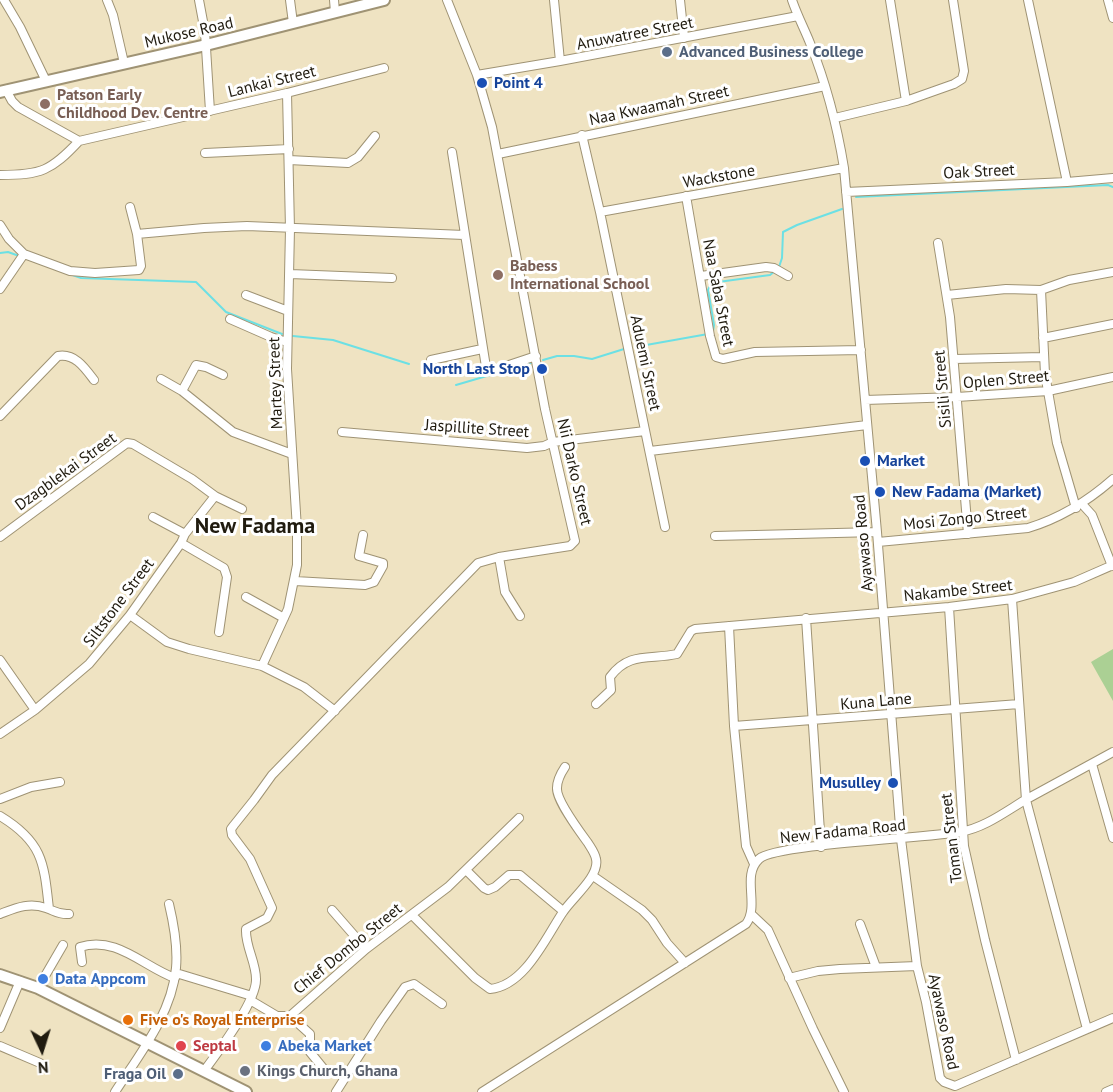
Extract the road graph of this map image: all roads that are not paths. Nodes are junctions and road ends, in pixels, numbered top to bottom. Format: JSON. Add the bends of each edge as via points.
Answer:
{"nodes":[{"id":1,"x":4,"y":0,"type":"edge"},
{"id":2,"x":106,"y":0,"type":"edge"},
{"id":3,"x":199,"y":0,"type":"edge"},
{"id":4,"x":290,"y":0,"type":"edge"},
{"id":5,"x":334,"y":0,"type":"edge"},
{"id":6,"x":384,"y":0,"type":"edge"},
{"id":7,"x":447,"y":0,"type":"edge"},
{"id":8,"x":554,"y":0,"type":"edge"},
{"id":9,"x":680,"y":0,"type":"edge"},
{"id":10,"x":792,"y":0,"type":"edge"},
{"id":11,"x":890,"y":0,"type":"edge"},
{"id":12,"x":953,"y":0,"type":"edge"},
{"id":13,"x":1028,"y":0,"type":"edge"},
{"id":14,"x":1108,"y":0,"type":"edge"},
{"id":15,"x":335,"y":12,"type":"junction"},
{"id":16,"x":798,"y":16,"type":"junction"},
{"id":17,"x":1113,"y":18,"type":"edge"},
{"id":18,"x":293,"y":23,"type":"junction"},
{"id":19,"x":684,"y":38,"type":"junction"},
{"id":20,"x":206,"y":45,"type":"junction"},
{"id":21,"x":560,"y":61,"type":"junction"},
{"id":22,"x":124,"y":63,"type":"junction"},
{"id":23,"x":384,"y":68,"type":"dead end"},
{"id":24,"x":477,"y":75,"type":"junction"},
{"id":25,"x":46,"y":81,"type":"junction"},
{"id":26,"x":825,"y":86,"type":"junction"},
{"id":27,"x":3,"y":91,"type":"edge"},
{"id":28,"x":287,"y":93,"type":"junction"},
{"id":29,"x":906,"y":101,"type":"junction"},
{"id":30,"x":210,"y":111,"type":"junction"},
{"id":31,"x":835,"y":118,"type":"junction"},
{"id":32,"x":582,"y":135,"type":"junction"},
{"id":33,"x":375,"y":136,"type":"dead end"},
{"id":34,"x":79,"y":141,"type":"junction"},
{"id":35,"x":289,"y":149,"type":"junction"},
{"id":36,"x":452,"y":152,"type":"dead end"},
{"id":37,"x":204,"y":153,"type":"dead end"},
{"id":38,"x":498,"y":154,"type":"junction"},
{"id":39,"x":289,"y":160,"type":"junction"},
{"id":40,"x":844,"y":168,"type":"junction"},
{"id":41,"x":0,"y":175,"type":"edge"},
{"id":42,"x":1113,"y":178,"type":"edge"},
{"id":43,"x":1067,"y":182,"type":"junction"},
{"id":44,"x":846,"y":192,"type":"junction"},
{"id":45,"x":686,"y":196,"type":"junction"},
{"id":46,"x":130,"y":207,"type":"dead end"},
{"id":47,"x":600,"y":212,"type":"junction"},
{"id":48,"x":0,"y":225,"type":"edge"},
{"id":49,"x":290,"y":229,"type":"junction"},
{"id":50,"x":137,"y":234,"type":"junction"},
{"id":51,"x":464,"y":235,"type":"junction"},
{"id":52,"x":938,"y":243,"type":"dead end"},
{"id":53,"x":23,"y":255,"type":"junction"},
{"id":54,"x":1113,"y":272,"type":"edge"},
{"id":55,"x":290,"y":274,"type":"junction"},
{"id":56,"x":701,"y":276,"type":"junction"},
{"id":57,"x":788,"y":276,"type":"dead end"},
{"id":58,"x":392,"y":278,"type":"dead end"},
{"id":59,"x":0,"y":289,"type":"edge"},
{"id":60,"x":1041,"y":290,"type":"junction"},
{"id":61,"x":246,"y":295,"type":"dead end"},
{"id":62,"x":947,"y":295,"type":"junction"},
{"id":63,"x":288,"y":311,"type":"junction"},
{"id":64,"x":230,"y":319,"type":"dead end"},
{"id":65,"x":1113,"y":324,"type":"edge"},
{"id":66,"x":1043,"y":338,"type":"junction"},
{"id":67,"x":287,"y":342,"type":"junction"},
{"id":68,"x":482,"y":349,"type":"junction"},
{"id":69,"x":861,"y":350,"type":"junction"},
{"id":70,"x":1043,"y":357,"type":"junction"},
{"id":71,"x":536,"y":358,"type":"junction"},
{"id":72,"x":954,"y":359,"type":"junction"},
{"id":73,"x":430,"y":360,"type":"dead end"},
{"id":74,"x":223,"y":375,"type":"dead end"},
{"id":75,"x":1113,"y":377,"type":"edge"},
{"id":76,"x":161,"y":379,"type":"dead end"},
{"id":77,"x":94,"y":380,"type":"dead end"},
{"id":78,"x":182,"y":391,"type":"junction"},
{"id":79,"x":1048,"y":391,"type":"junction"},
{"id":80,"x":957,"y":397,"type":"junction"},
{"id":81,"x":865,"y":400,"type":"junction"},
{"id":82,"x":0,"y":416,"type":"edge"},
{"id":83,"x":867,"y":425,"type":"junction"},
{"id":84,"x":645,"y":431,"type":"junction"},
{"id":85,"x":342,"y":432,"type":"dead end"},
{"id":86,"x":553,"y":442,"type":"junction"},
{"id":87,"x":650,"y":451,"type":"junction"},
{"id":88,"x":292,"y":454,"type":"junction"},
{"id":89,"x":1113,"y":479,"type":"edge"},
{"id":90,"x":215,"y":496,"type":"junction"},
{"id":91,"x":1079,"y":506,"type":"junction"},
{"id":92,"x":242,"y":509,"type":"dead end"},
{"id":93,"x":153,"y":517,"type":"dead end"},
{"id":94,"x":665,"y":527,"type":"dead end"},
{"id":95,"x":877,"y":532,"type":"junction"},
{"id":96,"x":185,"y":534,"type":"junction"},
{"id":97,"x":968,"y":534,"type":"junction"},
{"id":98,"x":363,"y":535,"type":"dead end"},
{"id":99,"x":715,"y":536,"type":"dead end"},
{"id":100,"x":0,"y":537,"type":"edge"},
{"id":101,"x":878,"y":542,"type":"junction"},
{"id":102,"x":181,"y":543,"type":"junction"},
{"id":103,"x":499,"y":556,"type":"junction"},
{"id":104,"x":1112,"y":566,"type":"edge"},
{"id":105,"x":295,"y":581,"type":"junction"},
{"id":106,"x":246,"y":597,"type":"dead end"},
{"id":107,"x":1012,"y":599,"type":"junction"},
{"id":108,"x":949,"y":607,"type":"junction"},
{"id":109,"x":883,"y":611,"type":"junction"},
{"id":110,"x":130,"y":615,"type":"junction"},
{"id":111,"x":520,"y":616,"type":"dead end"},
{"id":112,"x":284,"y":618,"type":"junction"},
{"id":113,"x":806,"y":618,"type":"junction"},
{"id":114,"x":729,"y":626,"type":"junction"},
{"id":115,"x":219,"y":632,"type":"dead end"},
{"id":116,"x":0,"y":660,"type":"edge"},
{"id":117,"x":262,"y":666,"type":"junction"},
{"id":118,"x":596,"y":704,"type":"dead end"},
{"id":119,"x":1019,"y":704,"type":"junction"},
{"id":120,"x":955,"y":709,"type":"junction"},
{"id":121,"x":35,"y":710,"type":"junction"},
{"id":122,"x":335,"y":711,"type":"junction"},
{"id":123,"x":891,"y":714,"type":"junction"},
{"id":124,"x":813,"y":720,"type":"junction"},
{"id":125,"x":734,"y":726,"type":"junction"},
{"id":126,"x":0,"y":734,"type":"edge"},
{"id":127,"x":1113,"y":752,"type":"edge"},
{"id":128,"x":1092,"y":764,"type":"junction"},
{"id":129,"x":565,"y":767,"type":"dead end"},
{"id":130,"x":60,"y":782,"type":"dead end"},
{"id":131,"x":0,"y":799,"type":"edge"},
{"id":132,"x":1026,"y":800,"type":"junction"},
{"id":133,"x":0,"y":816,"type":"edge"},
{"id":134,"x":519,"y":818,"type":"dead end"},
{"id":135,"x":962,"y":832,"type":"junction"},
{"id":136,"x":1113,"y":838,"type":"edge"},
{"id":137,"x":901,"y":839,"type":"junction"},
{"id":138,"x":821,"y":847,"type":"junction"},
{"id":139,"x":754,"y":864,"type":"junction"},
{"id":140,"x":467,"y":871,"type":"junction"},
{"id":141,"x":593,"y":876,"type":"junction"},
{"id":142,"x":169,"y":904,"type":"dead end"},
{"id":143,"x":49,"y":909,"type":"junction"},
{"id":144,"x":333,"y":910,"type":"dead end"},
{"id":145,"x":563,"y":911,"type":"junction"},
{"id":146,"x":0,"y":914,"type":"edge"},
{"id":147,"x":69,"y":914,"type":"dead end"},
{"id":148,"x":412,"y":915,"type":"junction"},
{"id":149,"x":752,"y":915,"type":"junction"},
{"id":150,"x":860,"y":924,"type":"dead end"},
{"id":151,"x":63,"y":945,"type":"dead end"},
{"id":152,"x":366,"y":949,"type":"junction"},
{"id":153,"x":82,"y":962,"type":"dead end"},
{"id":154,"x":685,"y":963,"type":"junction"},
{"id":155,"x":917,"y":966,"type":"junction"},
{"id":156,"x":876,"y":968,"type":"junction"},
{"id":157,"x":0,"y":975,"type":"edge"},
{"id":158,"x":175,"y":976,"type":"junction"},
{"id":159,"x":789,"y":978,"type":"junction"},
{"id":160,"x":20,"y":981,"type":"junction"},
{"id":161,"x":38,"y":988,"type":"junction"},
{"id":162,"x":251,"y":998,"type":"junction"},
{"id":163,"x":442,"y":1004,"type":"dead end"},
{"id":164,"x":290,"y":1016,"type":"junction"},
{"id":165,"x":1113,"y":1018,"type":"edge"},
{"id":166,"x":0,"y":1028,"type":"edge"},
{"id":167,"x":1087,"y":1029,"type":"junction"},
{"id":168,"x":146,"y":1043,"type":"junction"},
{"id":169,"x":0,"y":1046,"type":"edge"},
{"id":170,"x":1016,"y":1060,"type":"junction"},
{"id":171,"x":40,"y":1063,"type":"dead end"},
{"id":172,"x":323,"y":1068,"type":"dead end"},
{"id":173,"x":204,"y":1071,"type":"junction"},
{"id":174,"x":227,"y":1088,"type":"edge"},
{"id":175,"x":1113,"y":1089,"type":"edge"},
{"id":176,"x":115,"y":1092,"type":"edge"},
{"id":177,"x":246,"y":1092,"type":"edge"},
{"id":178,"x":336,"y":1092,"type":"edge"},
{"id":179,"x":482,"y":1092,"type":"edge"},
{"id":180,"x":844,"y":1092,"type":"edge"},
{"id":181,"x":1106,"y":1092,"type":"edge"}],
"edges":[{"from":1,"to":25,"type":"street"},
{"from":2,"to":22,"type":"street"},
{"from":3,"to":20,"type":"street"},
{"from":4,"to":18,"type":"street"},
{"from":5,"to":15,"type":"street"},
{"from":6,"to":15,"type":"street","name":"Mukose Road"},
{"from":7,"to":24,"type":"street","name":"Nii Darko Street"},
{"from":8,"to":21,"type":"street"},
{"from":9,"to":19,"type":"street"},
{"from":10,"to":16,"type":"street","name":"Ayawaso Road"},
{"from":11,"to":29,"type":"street"},
{"from":12,"to":29,"type":"street","via":[[962,79]]},
{"from":13,"to":43,"type":"street"},
{"from":14,"to":17,"type":"street"},
{"from":15,"to":18,"type":"street","name":"Mukose Road"},
{"from":16,"to":19,"type":"street","name":"Anuwatree Street"},
{"from":16,"to":26,"type":"street","name":"Ayawaso Road"},
{"from":18,"to":20,"type":"street","name":"Mukose Road"},
{"from":19,"to":21,"type":"street","name":"Anuwatree Street"},
{"from":20,"to":22,"type":"street","name":"Mukose Road"},
{"from":20,"to":30,"type":"street"},
{"from":21,"to":24,"type":"street","name":"Anuwatree Street"},
{"from":22,"to":25,"type":"street","name":"Mukose Road"},
{"from":23,"to":28,"type":"street","name":"Lankai Street"},
{"from":24,"to":38,"type":"street","name":"Nii Darko Street"},
{"from":25,"to":27,"type":"street","name":"Mukose Road"},
{"from":26,"to":31,"type":"street","name":"Ayawaso Road"},
{"from":26,"to":32,"type":"street","name":"Naa Kwaamah Street"},
{"from":27,"to":34,"type":"street","via":[[18,107]]},
{"from":28,"to":30,"type":"street","name":"Lankai Street"},
{"from":28,"to":35,"type":"street","name":"Martey Street"},
{"from":29,"to":31,"type":"street"},
{"from":30,"to":34,"type":"street","name":"Lankai Street"},
{"from":31,"to":40,"type":"street","name":"Ayawaso Road"},
{"from":32,"to":38,"type":"street","name":"Naa Kwaamah Street"},
{"from":32,"to":47,"type":"street","name":"Aduemi Street"},
{"from":33,"to":39,"type":"street","via":[[358,158],[348,163]]},
{"from":34,"to":41,"type":"street","via":[[61,160],[42,171]]},
{"from":35,"to":37,"type":"street"},
{"from":35,"to":39,"type":"street","name":"Martey Street"},
{"from":36,"to":51,"type":"street"},
{"from":38,"to":71,"type":"street","name":"Nii Darko Street"},
{"from":39,"to":49,"type":"street","name":"Martey Street"},
{"from":40,"to":44,"type":"street","name":"Ayawaso Road"},
{"from":40,"to":45,"type":"street","name":"Wackstone"},
{"from":42,"to":43,"type":"street","name":"Oak Street"},
{"from":43,"to":44,"type":"street","name":"Oak Street"},
{"from":44,"to":69,"type":"street","name":"Ayawaso Road"},
{"from":45,"to":47,"type":"street","name":"Wackstone"},
{"from":45,"to":56,"type":"street","name":"Naa Saba Street"},
{"from":46,"to":50,"type":"street"},
{"from":47,"to":84,"type":"street","name":"Aduemi Street"},
{"from":48,"to":53,"type":"street"},
{"from":49,"to":50,"type":"street","via":[[247,226]]},
{"from":49,"to":51,"type":"street"},
{"from":49,"to":55,"type":"street","name":"Martey Street"},
{"from":50,"to":53,"type":"street","via":[[139,270],[70,271]]},
{"from":51,"to":68,"type":"street"},
{"from":52,"to":62,"type":"street","name":"Sisili Street"},
{"from":53,"to":59,"type":"street"},
{"from":54,"to":60,"type":"street"},
{"from":55,"to":58,"type":"street"},
{"from":55,"to":63,"type":"street","name":"Martey Street"},
{"from":56,"to":57,"type":"street","via":[[766,267]]},
{"from":56,"to":69,"type":"street","name":"Naa Saba Street","via":[[715,355],[723,359],[755,352]]},
{"from":60,"to":62,"type":"street"},
{"from":60,"to":66,"type":"street"},
{"from":61,"to":63,"type":"street"},
{"from":62,"to":72,"type":"street","name":"Sisili Street"},
{"from":63,"to":67,"type":"street","name":"Martey Street"},
{"from":64,"to":67,"type":"street"},
{"from":65,"to":66,"type":"street"},
{"from":66,"to":70,"type":"street"},
{"from":67,"to":88,"type":"street","name":"Martey Street"},
{"from":68,"to":71,"type":"street","via":[[486,367],[491,371]]},
{"from":68,"to":73,"type":"street"},
{"from":69,"to":81,"type":"street","name":"Ayawaso Road"},
{"from":70,"to":72,"type":"street"},
{"from":70,"to":79,"type":"street"},
{"from":71,"to":86,"type":"street","name":"Nii Darko Street"},
{"from":72,"to":80,"type":"street","name":"Sisili Street"},
{"from":74,"to":78,"type":"street","via":[[195,365]]},
{"from":75,"to":79,"type":"street","name":"Oplen Street"},
{"from":76,"to":78,"type":"street"},
{"from":77,"to":82,"type":"street","via":[[78,361],[58,356]]},
{"from":78,"to":88,"type":"street","via":[[233,432]]},
{"from":79,"to":80,"type":"street","name":"Oplen Street"},
{"from":79,"to":91,"type":"street","via":[[1057,443]]},
{"from":80,"to":81,"type":"street","name":"Oplen Street"},
{"from":80,"to":97,"type":"street","name":"Sisili Street"},
{"from":81,"to":83,"type":"street","name":"Ayawaso Road"},
{"from":83,"to":87,"type":"street"},
{"from":83,"to":95,"type":"street","name":"Ayawaso Road"},
{"from":84,"to":86,"type":"street","name":"Jaspillite Street"},
{"from":84,"to":87,"type":"street","name":"Aduemi Street"},
{"from":85,"to":86,"type":"street","name":"Jaspillite Street","via":[[535,447]]},
{"from":86,"to":103,"type":"street","name":"Nii Darko Street","via":[[575,541],[556,549]]},
{"from":87,"to":94,"type":"street","name":"Aduemi Street"},
{"from":88,"to":105,"type":"street","name":"Martey Street","via":[[298,547]]},
{"from":89,"to":91,"type":"street","name":"Mosi Zongo Street"},
{"from":90,"to":92,"type":"street","name":"Dzagblekai Street"},
{"from":90,"to":96,"type":"street","name":"Siltstone Street"},
{"from":90,"to":100,"type":"street","name":"Dzagblekai Street","via":[[126,443]]},
{"from":91,"to":97,"type":"street","name":"Mosi Zongo Street","via":[[1028,528]]},
{"from":91,"to":104,"type":"street","via":[[1092,515]]},
{"from":93,"to":96,"type":"street"},
{"from":95,"to":99,"type":"street"},
{"from":95,"to":101,"type":"street","name":"Ayawaso Road"},
{"from":96,"to":102,"type":"street","name":"Siltstone Street"},
{"from":97,"to":101,"type":"street","name":"Mosi Zongo Street"},
{"from":98,"to":105,"type":"street","via":[[359,556],[383,563],[374,582],[365,585]]},
{"from":101,"to":109,"type":"street","name":"Ayawaso Road"},
{"from":102,"to":110,"type":"street","name":"Siltstone Street"},
{"from":102,"to":115,"type":"street","via":[[226,572]]},
{"from":103,"to":111,"type":"street","via":[[505,592]]},
{"from":103,"to":122,"type":"street","name":"Nii Darko Street","via":[[478,563]]},
{"from":104,"to":107,"type":"street","name":"Nakambe Street","via":[[1074,582]]},
{"from":105,"to":112,"type":"street","name":"Martey Street"},
{"from":106,"to":112,"type":"street"},
{"from":107,"to":108,"type":"street","name":"Nakambe Street"},
{"from":107,"to":119,"type":"street"},
{"from":108,"to":109,"type":"street","name":"Nakambe Street"},
{"from":108,"to":120,"type":"street","name":"Toman Street"},
{"from":109,"to":113,"type":"street","name":"Nakambe Street"},
{"from":109,"to":123,"type":"street","name":"Ayawaso Road"},
{"from":110,"to":117,"type":"street","via":[[167,642]]},
{"from":110,"to":121,"type":"street","name":"Siltstone Street","via":[[89,664]]},
{"from":112,"to":117,"type":"street","name":"Martey Street"},
{"from":113,"to":114,"type":"street","name":"Nakambe Street"},
{"from":113,"to":124,"type":"street"},
{"from":114,"to":118,"type":"street","name":"Nakambe Street","via":[[692,630],[675,655],[628,661],[611,675],[611,690]]},
{"from":114,"to":125,"type":"street"},
{"from":116,"to":121,"type":"street"},
{"from":117,"to":122,"type":"street","via":[[304,687]]},
{"from":119,"to":120,"type":"street","name":"Kuna Lane"},
{"from":119,"to":132,"type":"street"},
{"from":120,"to":123,"type":"street","name":"Kuna Lane"},
{"from":120,"to":135,"type":"street","name":"Toman Street"},
{"from":121,"to":126,"type":"street","name":"Siltstone Street"},
{"from":122,"to":162,"type":"street","name":"Nii Darko Street","via":[[272,775],[231,829],[250,859],[272,908],[267,918],[246,929],[256,980]]},
{"from":123,"to":124,"type":"street","name":"Kuna Lane"},
{"from":123,"to":137,"type":"street","name":"Ayawaso Road"},
{"from":124,"to":125,"type":"street","name":"Kuna Lane"},
{"from":124,"to":138,"type":"street"},
{"from":125,"to":139,"type":"street","via":[[746,846]]},
{"from":127,"to":128,"type":"street","name":"New Fadama Road"},
{"from":128,"to":132,"type":"street","name":"New Fadama Road"},
{"from":128,"to":136,"type":"street"},
{"from":129,"to":141,"type":"street","via":[[558,780],[558,794],[594,853],[597,865]]},
{"from":130,"to":131,"type":"street","via":[[31,787]]},
{"from":132,"to":135,"type":"street","name":"New Fadama Road"},
{"from":132,"to":167,"type":"street"},
{"from":133,"to":143,"type":"street","via":[[40,853]]},
{"from":134,"to":140,"type":"street","name":"Chief Dombo Street"},
{"from":135,"to":137,"type":"street","name":"New Fadama Road"},
{"from":135,"to":170,"type":"street","name":"Toman Street","via":[[974,896]]},
{"from":137,"to":138,"type":"street","name":"New Fadama Road"},
{"from":137,"to":155,"type":"street","name":"Ayawaso Road"},
{"from":138,"to":139,"type":"street","name":"New Fadama Road","via":[[767,854]]},
{"from":139,"to":149,"type":"street"},
{"from":140,"to":145,"type":"street","via":[[488,890],[516,874]]},
{"from":140,"to":148,"type":"street","name":"Chief Dombo Street"},
{"from":141,"to":145,"type":"street"},
{"from":141,"to":154,"type":"street","via":[[642,910]]},
{"from":142,"to":158,"type":"street","via":[[177,949]]},
{"from":143,"to":146,"type":"street","via":[[29,905]]},
{"from":143,"to":147,"type":"street","via":[[59,915]]},
{"from":144,"to":152,"type":"street"},
{"from":145,"to":148,"type":"street","via":[[529,964],[511,980],[490,988]]},
{"from":148,"to":152,"type":"street","name":"Chief Dombo Street"},
{"from":149,"to":154,"type":"street","via":[[742,927]]},
{"from":149,"to":159,"type":"street","via":[[768,930]]},
{"from":150,"to":156,"type":"street"},
{"from":151,"to":161,"type":"street"},
{"from":152,"to":164,"type":"street","name":"Chief Dombo Street"},
{"from":153,"to":158,"type":"street","name":"Chief Dombo Street","via":[[80,947],[103,944]]},
{"from":154,"to":179,"type":"street"},
{"from":155,"to":156,"type":"street"},
{"from":155,"to":170,"type":"street","name":"Ayawaso Road","via":[[940,1078],[955,1086]]},
{"from":156,"to":159,"type":"street","via":[[818,971]]},
{"from":157,"to":160,"type":"street"},
{"from":158,"to":162,"type":"street","name":"Chief Dombo Street"},
{"from":158,"to":168,"type":"street","via":[[167,1004]]},
{"from":159,"to":180,"type":"street"},
{"from":160,"to":161,"type":"street"},
{"from":160,"to":166,"type":"street"},
{"from":161,"to":168,"type":"street"},
{"from":162,"to":164,"type":"street","name":"Chief Dombo Street","via":[[277,1016]]},
{"from":162,"to":173,"type":"street"},
{"from":163,"to":178,"type":"street","via":[[414,984],[405,987]]},
{"from":164,"to":172,"type":"street","via":[[310,1034],[310,1052]]},
{"from":165,"to":167,"type":"street"},
{"from":167,"to":170,"type":"street"},
{"from":168,"to":173,"type":"street"},
{"from":168,"to":176,"type":"street"},
{"from":169,"to":171,"type":"street"},
{"from":173,"to":174,"type":"street"},
{"from":174,"to":177,"type":"street"},
{"from":175,"to":181,"type":"street"}]}
